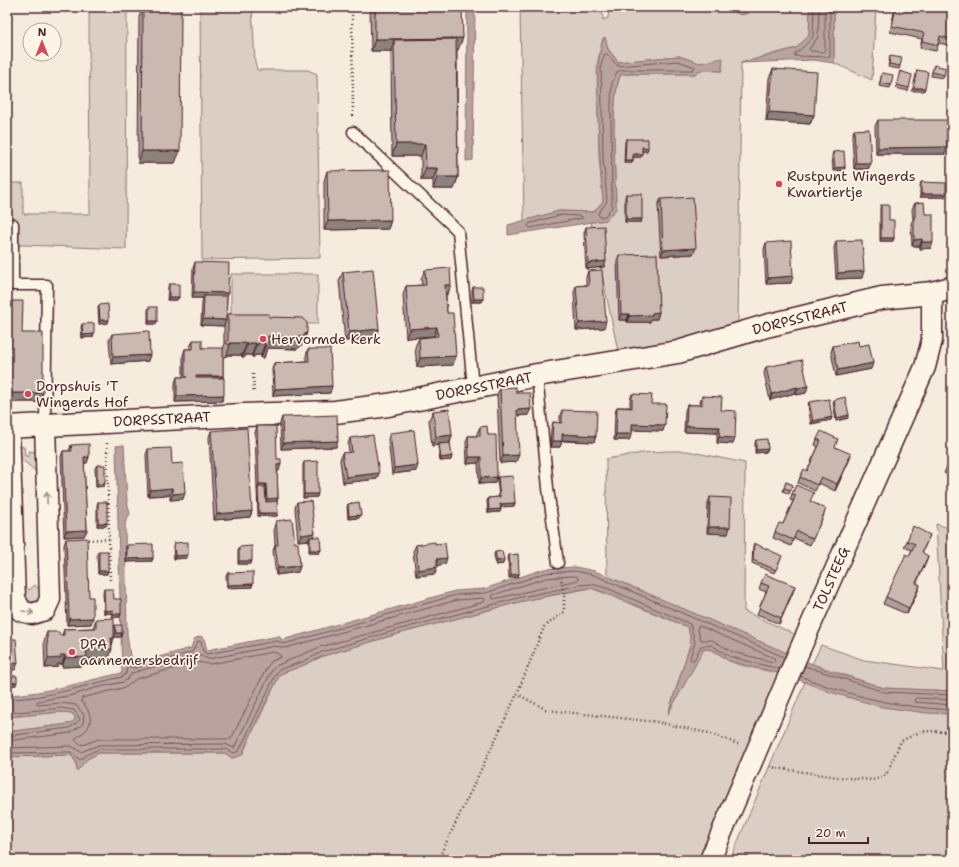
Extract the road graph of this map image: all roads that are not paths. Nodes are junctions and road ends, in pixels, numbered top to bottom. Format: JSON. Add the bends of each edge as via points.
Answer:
{"nodes":[{"id":1,"x":353,"y":132,"type":"road end"},
{"id":2,"x":13,"y":224,"type":"dead end"},
{"id":3,"x":942,"y":290,"type":"edge"},
{"id":4,"x":537,"y":375,"type":"junction"},
{"id":5,"x":473,"y":387,"type":"junction"},
{"id":6,"x":45,"y":424,"type":"junction"},
{"id":7,"x":8,"y":427,"type":"edge"},
{"id":8,"x":558,"y":563,"type":"road end"},
{"id":9,"x":710,"y":860,"type":"edge"}],
"edges":[{"from":1,"to":5,"type":"lane","via":[[458,231]]},
{"from":2,"to":6,"type":"lane","via":[[13,285],[47,285]]},
{"from":3,"to":4,"type":"street","name":"DORPSSTRAAT","via":[[882,298],[766,326],[678,352]]},
{"from":3,"to":9,"type":"street","name":"TOLSTEEG","via":[[925,367]]},
{"from":4,"to":5,"type":"street","name":"DORPSSTRAAT"},
{"from":4,"to":8,"type":"lane"},
{"from":5,"to":6,"type":"street","name":"DORPSSTRAAT","via":[[388,405],[335,412]]},
{"from":6,"to":7,"type":"street","name":"DORPSSTRAAT"},
{"from":7,"to":6,"type":"street","one_way":true,"via":[[15,598],[21,610],[32,614],[45,610],[50,599]]}]}
